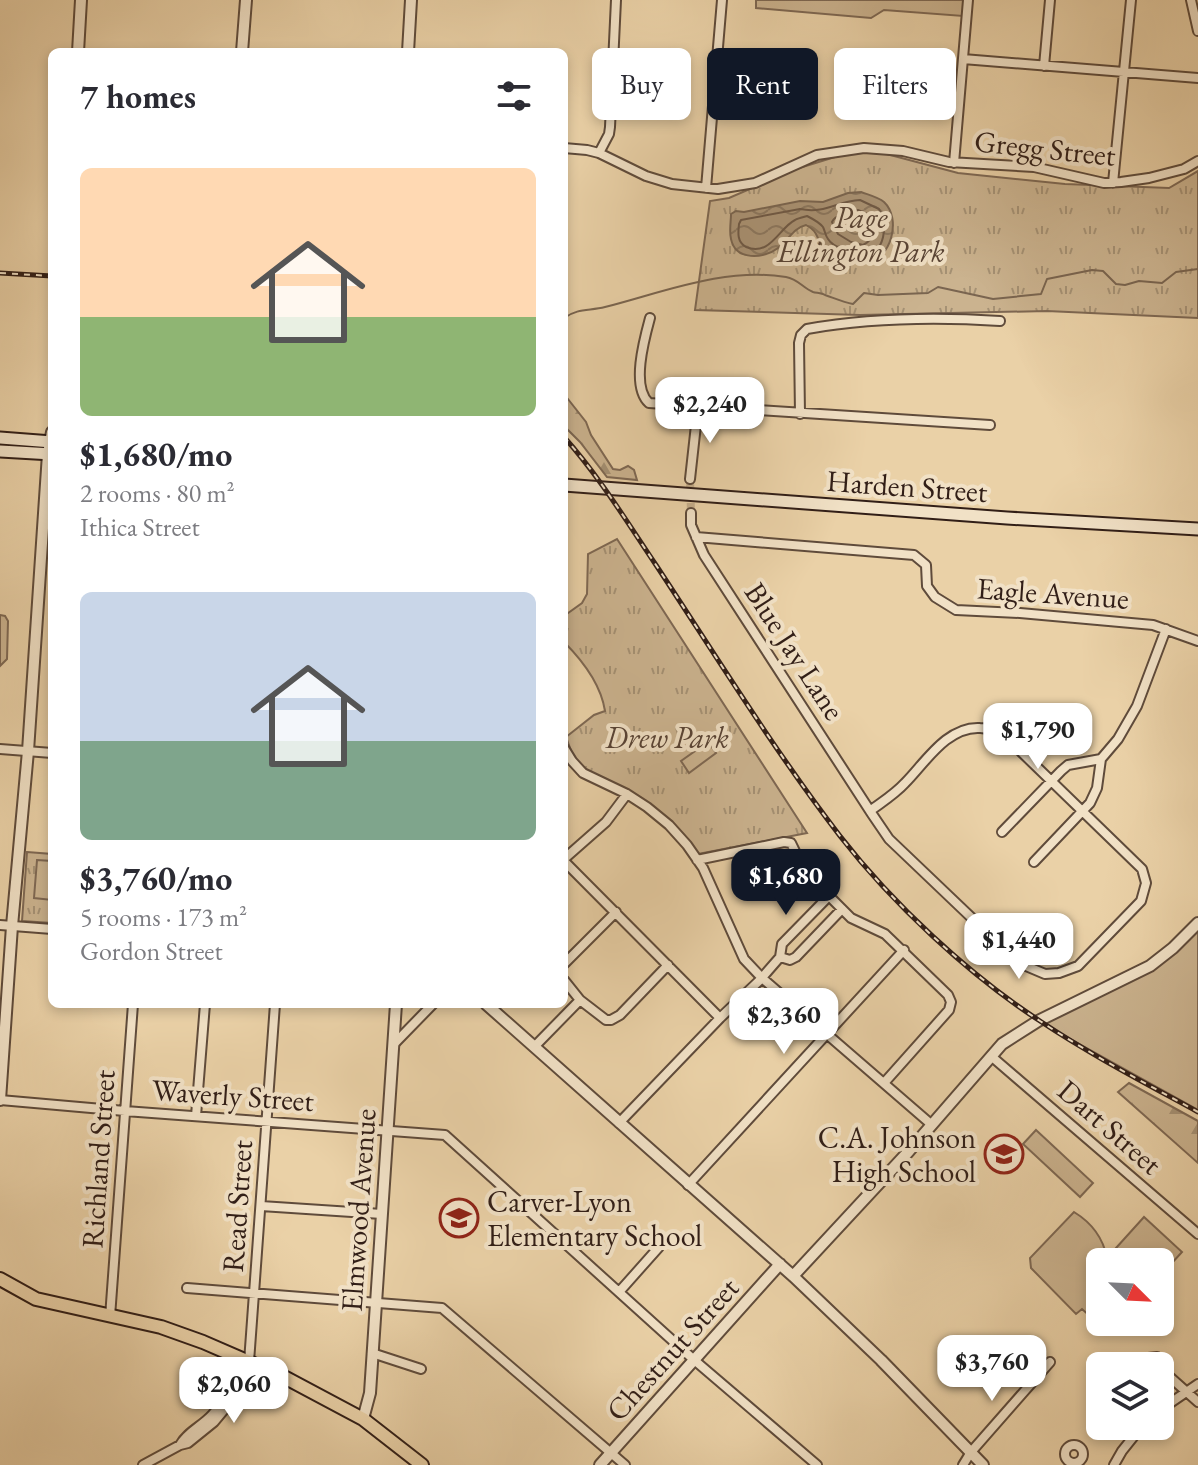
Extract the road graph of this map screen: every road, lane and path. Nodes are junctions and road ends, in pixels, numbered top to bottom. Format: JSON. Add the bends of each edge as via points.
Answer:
{"nodes":[{"id":1,"x":81,"y":0,"type":"edge"},
{"id":2,"x":246,"y":0,"type":"edge"},
{"id":3,"x":411,"y":0,"type":"edge"},
{"id":4,"x":616,"y":0,"type":"edge"},
{"id":5,"x":722,"y":0,"type":"edge"},
{"id":6,"x":968,"y":0,"type":"edge"},
{"id":7,"x":1050,"y":0,"type":"edge"},
{"id":8,"x":1131,"y":0,"type":"edge"},
{"id":9,"x":1191,"y":0,"type":"edge"},
{"id":10,"x":1198,"y":31,"type":"edge"},
{"id":11,"x":78,"y":48,"type":"edge"},
{"id":12,"x":242,"y":48,"type":"edge"},
{"id":13,"x":408,"y":48,"type":"edge"},
{"id":14,"x":963,"y":59,"type":"junction"},
{"id":15,"x":1044,"y":66,"type":"junction"},
{"id":16,"x":1124,"y":73,"type":"junction"},
{"id":17,"x":1198,"y":78,"type":"edge"},
{"id":18,"x":568,"y":148,"type":"edge"},
{"id":19,"x":599,"y":153,"type":"junction"},
{"id":20,"x":1198,"y":161,"type":"edge"},
{"id":21,"x":954,"y":163,"type":"junction"},
{"id":22,"x":1113,"y":183,"type":"junction"},
{"id":23,"x":706,"y":188,"type":"junction"},
{"id":24,"x":650,"y":318,"type":"dead end"},
{"id":25,"x":1000,"y":321,"type":"dead end"},
{"id":26,"x":698,"y":407,"type":"junction"},
{"id":27,"x":800,"y":414,"type":"junction"},
{"id":28,"x":990,"y":425,"type":"dead end"},
{"id":29,"x":0,"y":438,"type":"edge"},
{"id":30,"x":48,"y":447,"type":"edge"},
{"id":31,"x":48,"y":448,"type":"edge"},
{"id":32,"x":0,"y":451,"type":"edge"},
{"id":33,"x":690,"y":479,"type":"tunnel mouth"},
{"id":34,"x":568,"y":485,"type":"edge"},
{"id":35,"x":48,"y":488,"type":"edge"},
{"id":36,"x":691,"y":513,"type":"tunnel mouth"},
{"id":37,"x":1198,"y":529,"type":"edge"},
{"id":38,"x":696,"y":537,"type":"junction"},
{"id":39,"x":1166,"y":629,"type":"junction"},
{"id":40,"x":1198,"y":641,"type":"edge"},
{"id":41,"x":0,"y":749,"type":"edge"},
{"id":42,"x":28,"y":751,"type":"junction"},
{"id":43,"x":48,"y":753,"type":"edge"},
{"id":44,"x":568,"y":754,"type":"edge"},
{"id":45,"x":1101,"y":759,"type":"junction"},
{"id":46,"x":1051,"y":780,"type":"junction"},
{"id":47,"x":627,"y":794,"type":"junction"},
{"id":48,"x":870,"y":811,"type":"junction"},
{"id":49,"x":1082,"y":811,"type":"junction"},
{"id":50,"x":1002,"y":832,"type":"dead end"},
{"id":51,"x":568,"y":856,"type":"edge"},
{"id":52,"x":697,"y":860,"type":"junction"},
{"id":53,"x":1034,"y":862,"type":"dead end"},
{"id":54,"x":568,"y":864,"type":"edge"},
{"id":55,"x":829,"y":896,"type":"junction"},
{"id":56,"x":842,"y":909,"type":"junction"},
{"id":57,"x":616,"y":912,"type":"junction"},
{"id":58,"x":1198,"y":923,"type":"edge"},
{"id":59,"x":0,"y":925,"type":"edge"},
{"id":60,"x":12,"y":926,"type":"junction"},
{"id":61,"x":48,"y":929,"type":"edge"},
{"id":62,"x":904,"y":950,"type":"junction"},
{"id":63,"x":780,"y":957,"type":"junction"},
{"id":64,"x":568,"y":960,"type":"edge"},
{"id":65,"x":668,"y":965,"type":"junction"},
{"id":66,"x":762,"y":978,"type":"junction"},
{"id":67,"x":568,"y":985,"type":"edge"},
{"id":68,"x":580,"y":1000,"type":"junction"},
{"id":69,"x":133,"y":1008,"type":"edge"},
{"id":70,"x":205,"y":1008,"type":"edge"},
{"id":71,"x":275,"y":1008,"type":"edge"},
{"id":72,"x":396,"y":1008,"type":"edge"},
{"id":73,"x":429,"y":1008,"type":"edge"},
{"id":74,"x":490,"y":1008,"type":"edge"},
{"id":75,"x":720,"y":1018,"type":"junction"},
{"id":76,"x":827,"y":1033,"type":"junction"},
{"id":77,"x":394,"y":1044,"type":"junction"},
{"id":78,"x":534,"y":1047,"type":"junction"},
{"id":79,"x":991,"y":1056,"type":"junction"},
{"id":80,"x":884,"y":1083,"type":"junction"},
{"id":81,"x":0,"y":1100,"type":"edge"},
{"id":82,"x":125,"y":1111,"type":"junction"},
{"id":83,"x":196,"y":1116,"type":"junction"},
{"id":84,"x":267,"y":1122,"type":"junction"},
{"id":85,"x":619,"y":1123,"type":"junction"},
{"id":86,"x":932,"y":1125,"type":"junction"},
{"id":87,"x":387,"y":1131,"type":"junction"},
{"id":88,"x":688,"y":1185,"type":"junction"},
{"id":89,"x":261,"y":1206,"type":"junction"},
{"id":90,"x":382,"y":1214,"type":"junction"},
{"id":91,"x":1198,"y":1234,"type":"edge"},
{"id":92,"x":659,"y":1247,"type":"dead end"},
{"id":93,"x":780,"y":1264,"type":"junction"},
{"id":94,"x":793,"y":1276,"type":"junction"},
{"id":95,"x":0,"y":1279,"type":"edge"},
{"id":96,"x":187,"y":1288,"type":"dead end"},
{"id":97,"x":619,"y":1292,"type":"junction"},
{"id":98,"x":255,"y":1293,"type":"junction"},
{"id":99,"x":375,"y":1303,"type":"junction"},
{"id":100,"x":110,"y":1317,"type":"junction"},
{"id":101,"x":372,"y":1353,"type":"junction"},
{"id":102,"x":693,"y":1359,"type":"junction"},
{"id":103,"x":247,"y":1362,"type":"junction"},
{"id":104,"x":1050,"y":1362,"type":"dead end"},
{"id":105,"x":421,"y":1369,"type":"dead end"},
{"id":106,"x":1174,"y":1383,"type":"edge"},
{"id":107,"x":1198,"y":1384,"type":"edge"},
{"id":108,"x":1185,"y":1392,"type":"junction"},
{"id":109,"x":1174,"y":1400,"type":"edge"},
{"id":110,"x":1198,"y":1402,"type":"edge"},
{"id":111,"x":363,"y":1419,"type":"junction"},
{"id":112,"x":1131,"y":1440,"type":"edge"},
{"id":113,"x":971,"y":1452,"type":"junction"},
{"id":114,"x":611,"y":1453,"type":"junction"},
{"id":115,"x":1082,"y":1459,"type":"dead end"},
{"id":116,"x":143,"y":1465,"type":"edge"},
{"id":117,"x":422,"y":1465,"type":"edge"},
{"id":118,"x":600,"y":1465,"type":"edge"},
{"id":119,"x":625,"y":1465,"type":"edge"},
{"id":120,"x":817,"y":1465,"type":"edge"},
{"id":121,"x":963,"y":1465,"type":"edge"},
{"id":122,"x":983,"y":1465,"type":"edge"},
{"id":123,"x":1093,"y":1465,"type":"edge"},
{"id":124,"x":1114,"y":1465,"type":"edge"}],
"edges":[{"from":1,"to":11,"type":"street"},
{"from":2,"to":12,"type":"street"},
{"from":3,"to":13,"type":"street"},
{"from":4,"to":19,"type":"street","via":[[610,127]]},
{"from":5,"to":23,"type":"street"},
{"from":6,"to":14,"type":"street"},
{"from":7,"to":15,"type":"street"},
{"from":8,"to":16,"type":"street"},
{"from":9,"to":10,"type":"street"},
{"from":14,"to":15,"type":"street"},
{"from":14,"to":21,"type":"street"},
{"from":15,"to":16,"type":"street"},
{"from":16,"to":17,"type":"street"},
{"from":16,"to":22,"type":"street"},
{"from":18,"to":19,"type":"street","name":"Gregg Street"},
{"from":19,"to":23,"type":"street","name":"Gregg Street","via":[[657,180]]},
{"from":20,"to":22,"type":"street","name":"Gregg Street","via":[[1161,175]]},
{"from":21,"to":22,"type":"street","name":"Gregg Street","via":[[1034,167]]},
{"from":21,"to":23,"type":"street","name":"Gregg Street","via":[[903,151],[854,149],[817,155],[755,183]]},
{"from":24,"to":26,"type":"street","via":[[639,382],[643,397],[649,403]]},
{"from":25,"to":27,"type":"street","via":[[860,322],[807,329],[799,343]]},
{"from":26,"to":27,"type":"street"},
{"from":26,"to":33,"type":"street"},
{"from":27,"to":28,"type":"street"},
{"from":29,"to":30,"type":"main road"},
{"from":31,"to":32,"type":"main road"},
{"from":34,"to":37,"type":"main road","name":"Harden Street"},
{"from":35,"to":42,"type":"street"},
{"from":36,"to":38,"type":"street","name":"Blue Jay Lane"},
{"from":38,"to":39,"type":"street","name":"Eagle Avenue","via":[[914,555],[926,565],[927,586],[935,597],[956,610]]},
{"from":38,"to":48,"type":"street","name":"Blue Jay Lane"},
{"from":39,"to":40,"type":"street","name":"Eagle Avenue"},
{"from":39,"to":45,"type":"street","via":[[1137,706]]},
{"from":41,"to":42,"type":"street"},
{"from":42,"to":43,"type":"street"},
{"from":42,"to":60,"type":"street"},
{"from":44,"to":47,"type":"street","via":[[583,773]]},
{"from":45,"to":46,"type":"street","via":[[1068,765]]},
{"from":45,"to":49,"type":"street","via":[[1095,795]]},
{"from":46,"to":48,"type":"street","name":"Blue Jay Lane","via":[[995,731],[965,729],[933,751]]},
{"from":46,"to":49,"type":"street","name":"Blue Jay Lane"},
{"from":46,"to":50,"type":"street"},
{"from":47,"to":51,"type":"street"},
{"from":47,"to":52,"type":"street","via":[[669,825]]},
{"from":48,"to":49,"type":"street","name":"Blue Jay Lane","via":[[889,839],[1019,963],[1045,974],[1078,966],[1141,901],[1146,883],[1142,869]]},
{"from":49,"to":53,"type":"street"},
{"from":52,"to":55,"type":"street","via":[[791,843],[805,872]]},
{"from":52,"to":66,"type":"street","via":[[744,959]]},
{"from":54,"to":57,"type":"street"},
{"from":55,"to":56,"type":"street"},
{"from":55,"to":63,"type":"street","via":[[782,944]]},
{"from":56,"to":62,"type":"street"},
{"from":56,"to":63,"type":"street","via":[[796,957]]},
{"from":57,"to":64,"type":"street"},
{"from":57,"to":65,"type":"street"},
{"from":58,"to":79,"type":"street","via":[[1150,966],[1038,1021]]},
{"from":59,"to":60,"type":"street"},
{"from":60,"to":61,"type":"street"},
{"from":60,"to":81,"type":"street"},
{"from":62,"to":76,"type":"street"},
{"from":62,"to":80,"type":"street","via":[[951,1002]]},
{"from":63,"to":66,"type":"street"},
{"from":65,"to":68,"type":"street","via":[[611,1020]]},
{"from":65,"to":75,"type":"street"},
{"from":66,"to":75,"type":"street"},
{"from":66,"to":76,"type":"street"},
{"from":67,"to":68,"type":"street"},
{"from":68,"to":78,"type":"street"},
{"from":69,"to":82,"type":"street","name":"Richland Street"},
{"from":70,"to":83,"type":"street"},
{"from":71,"to":84,"type":"street","name":"Read Street"},
{"from":72,"to":77,"type":"street","name":"Elmwood Avenue"},
{"from":73,"to":77,"type":"street"},
{"from":74,"to":78,"type":"street"},
{"from":75,"to":85,"type":"street"},
{"from":76,"to":80,"type":"street"},
{"from":76,"to":88,"type":"street"},
{"from":77,"to":87,"type":"street","name":"Elmwood Avenue"},
{"from":78,"to":85,"type":"street"},
{"from":79,"to":86,"type":"street"},
{"from":79,"to":91,"type":"street","name":"Dart Street"},
{"from":80,"to":86,"type":"street"},
{"from":81,"to":82,"type":"street","name":"Waverly Street"},
{"from":82,"to":83,"type":"street","name":"Waverly Street"},
{"from":82,"to":100,"type":"street","name":"Richland Street"},
{"from":83,"to":84,"type":"street","name":"Waverly Street"},
{"from":84,"to":87,"type":"street","name":"Waverly Street"},
{"from":84,"to":89,"type":"street","name":"Read Street"},
{"from":85,"to":88,"type":"street"},
{"from":86,"to":94,"type":"street"},
{"from":87,"to":90,"type":"street","name":"Elmwood Avenue"},
{"from":87,"to":97,"type":"street","name":"Waverly Street","via":[[445,1135]]},
{"from":88,"to":93,"type":"street"},
{"from":89,"to":90,"type":"street"},
{"from":89,"to":98,"type":"street","name":"Read Street"},
{"from":90,"to":99,"type":"street","name":"Elmwood Avenue"},
{"from":92,"to":97,"type":"street"},
{"from":93,"to":94,"type":"street"},
{"from":93,"to":102,"type":"street","name":"Chestnut Street"},
{"from":94,"to":113,"type":"street"},
{"from":95,"to":100,"type":"main road","via":[[36,1299]]},
{"from":96,"to":98,"type":"street"},
{"from":97,"to":102,"type":"street","name":"Waverly Street"},
{"from":98,"to":99,"type":"street"},
{"from":98,"to":103,"type":"street","name":"Read Street"},
{"from":99,"to":101,"type":"street","name":"Elmwood Avenue"},
{"from":99,"to":114,"type":"street","via":[[442,1308]]},
{"from":100,"to":103,"type":"main road","via":[[166,1329]]},
{"from":101,"to":105,"type":"street"},
{"from":101,"to":111,"type":"street","name":"Elmwood Avenue"},
{"from":102,"to":114,"type":"street","name":"Chestnut Street"},
{"from":102,"to":120,"type":"street","name":"Waverly Street"},
{"from":103,"to":111,"type":"main road"},
{"from":103,"to":116,"type":"street","name":"Read Street","via":[[240,1388],[201,1434]]},
{"from":104,"to":113,"type":"street"},
{"from":106,"to":108,"type":"street"},
{"from":107,"to":108,"type":"street"},
{"from":108,"to":109,"type":"street"},
{"from":108,"to":110,"type":"street"},
{"from":111,"to":117,"type":"main road"},
{"from":112,"to":124,"type":"street"},
{"from":113,"to":121,"type":"street"},
{"from":113,"to":122,"type":"street"},
{"from":114,"to":118,"type":"street","name":"Chestnut Street"},
{"from":114,"to":119,"type":"street"},
{"from":115,"to":123,"type":"street"}]}
